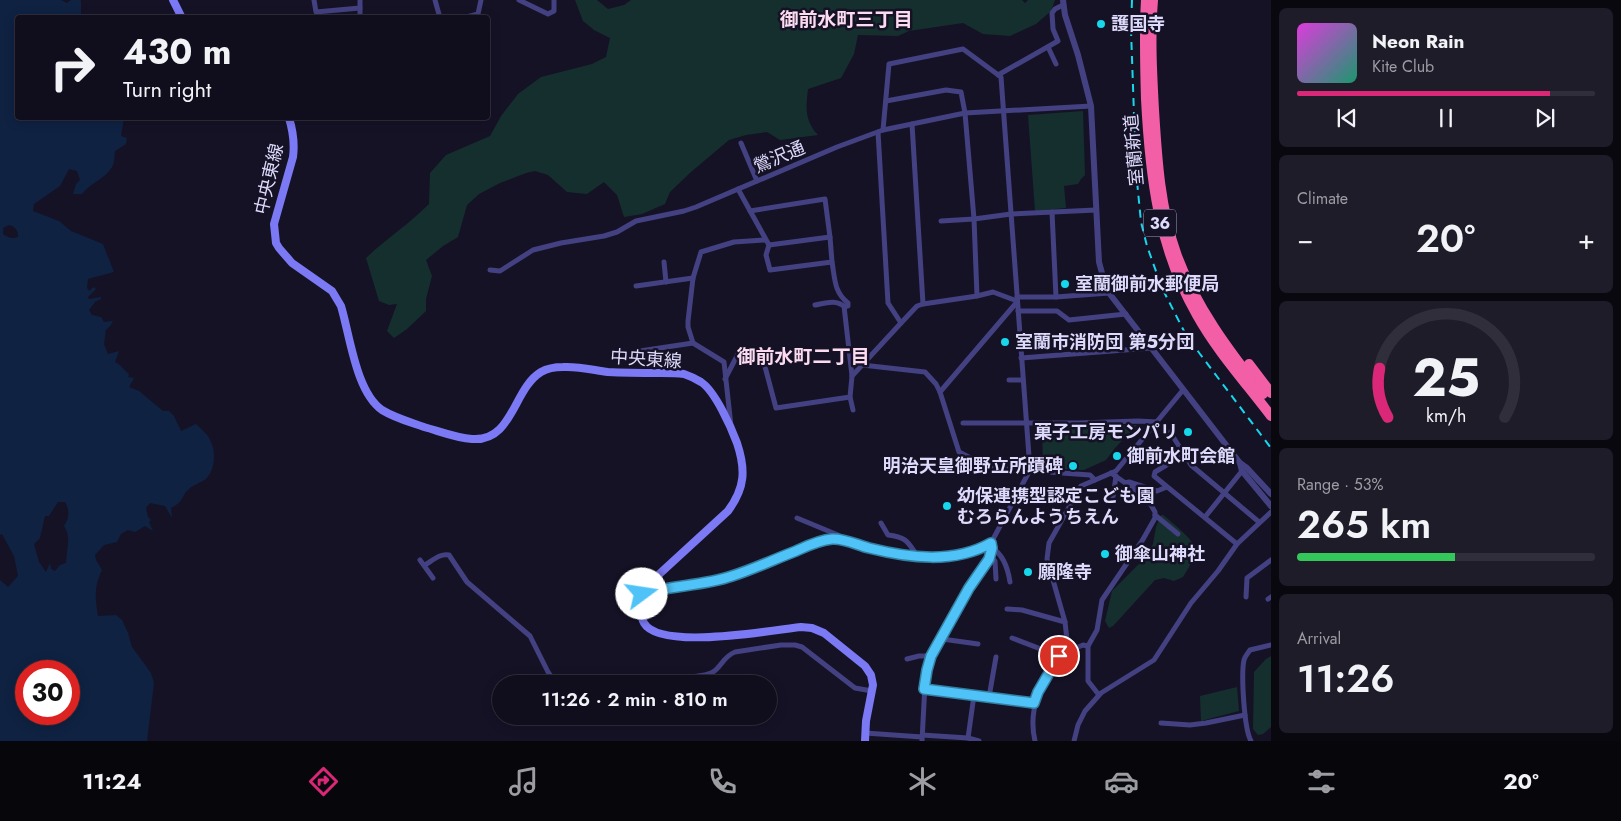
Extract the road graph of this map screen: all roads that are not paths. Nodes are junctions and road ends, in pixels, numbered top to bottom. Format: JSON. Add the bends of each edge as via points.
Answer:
{"nodes":[{"id":1,"x":173,"y":0,"type":"edge"},
{"id":2,"x":314,"y":0,"type":"edge"},
{"id":3,"x":360,"y":0,"type":"edge"},
{"id":4,"x":435,"y":0,"type":"edge"},
{"id":5,"x":481,"y":0,"type":"edge"},
{"id":6,"x":519,"y":0,"type":"edge"},
{"id":7,"x":554,"y":0,"type":"edge"},
{"id":8,"x":1146,"y":0,"type":"edge"},
{"id":9,"x":1154,"y":0,"type":"edge"},
{"id":10,"x":528,"y":2,"type":"edge"},
{"id":11,"x":1063,"y":2,"type":"edge"},
{"id":12,"x":360,"y":8,"type":"junction"},
{"id":13,"x":180,"y":15,"type":"edge"},
{"id":14,"x":360,"y":15,"type":"edge"},
{"id":15,"x":439,"y":15,"type":"edge"},
{"id":16,"x":474,"y":15,"type":"edge"},
{"id":17,"x":1048,"y":47,"type":"junction"},
{"id":18,"x":1056,"y":64,"type":"dead end"},
{"id":19,"x":998,"y":75,"type":"junction"},
{"id":20,"x":886,"y":101,"type":"junction"},
{"id":21,"x":1091,"y":106,"type":"junction"},
{"id":22,"x":1005,"y":110,"type":"junction"},
{"id":23,"x":966,"y":113,"type":"junction"},
{"id":24,"x":290,"y":120,"type":"edge"},
{"id":25,"x":912,"y":124,"type":"junction"},
{"id":26,"x":880,"y":131,"type":"junction"},
{"id":27,"x":741,"y":143,"type":"dead end"},
{"id":28,"x":756,"y":181,"type":"junction"},
{"id":29,"x":738,"y":190,"type":"junction"},
{"id":30,"x":1155,"y":196,"type":"junction"},
{"id":31,"x":1096,"y":210,"type":"junction"},
{"id":32,"x":750,"y":211,"type":"junction"},
{"id":33,"x":1052,"y":212,"type":"junction"},
{"id":34,"x":1011,"y":214,"type":"junction"},
{"id":35,"x":974,"y":219,"type":"junction"},
{"id":36,"x":941,"y":220,"type":"dead end"},
{"id":37,"x":1168,"y":223,"type":"junction"},
{"id":38,"x":830,"y":237,"type":"junction"},
{"id":39,"x":765,"y":240,"type":"junction"},
{"id":40,"x":770,"y":245,"type":"junction"},
{"id":41,"x":664,"y":262,"type":"dead end"},
{"id":42,"x":832,"y":262,"type":"junction"},
{"id":43,"x":490,"y":270,"type":"dead end"},
{"id":44,"x":694,"y":278,"type":"junction"},
{"id":45,"x":666,"y":282,"type":"junction"},
{"id":46,"x":636,"y":286,"type":"dead end"},
{"id":47,"x":1109,"y":292,"type":"junction"},
{"id":48,"x":977,"y":296,"type":"junction"},
{"id":49,"x":1056,"y":298,"type":"junction"},
{"id":50,"x":1017,"y":300,"type":"junction"},
{"id":51,"x":815,"y":304,"type":"dead end"},
{"id":52,"x":923,"y":304,"type":"junction"},
{"id":53,"x":844,"y":306,"type":"junction"},
{"id":54,"x":1018,"y":311,"type":"junction"},
{"id":55,"x":1126,"y":314,"type":"junction"},
{"id":56,"x":901,"y":323,"type":"junction"},
{"id":57,"x":693,"y":343,"type":"junction"},
{"id":58,"x":1151,"y":348,"type":"junction"},
{"id":59,"x":640,"y":351,"type":"dead end"},
{"id":60,"x":1021,"y":358,"type":"junction"},
{"id":61,"x":862,"y":365,"type":"junction"},
{"id":62,"x":852,"y":376,"type":"junction"},
{"id":63,"x":726,"y":379,"type":"junction"},
{"id":64,"x":1009,"y":380,"type":"dead end"},
{"id":65,"x":1023,"y":380,"type":"junction"},
{"id":66,"x":1183,"y":390,"type":"junction"},
{"id":67,"x":940,"y":392,"type":"junction"},
{"id":68,"x":1271,"y":393,"type":"edge"},
{"id":69,"x":850,"y":397,"type":"junction"},
{"id":70,"x":1271,"y":404,"type":"edge"},
{"id":71,"x":853,"y":410,"type":"dead end"},
{"id":72,"x":1271,"y":416,"type":"edge"},
{"id":73,"x":1157,"y":422,"type":"junction"},
{"id":74,"x":1026,"y":423,"type":"junction"},
{"id":75,"x":963,"y":424,"type":"dead end"},
{"id":76,"x":1271,"y":426,"type":"edge"},
{"id":77,"x":731,"y":429,"type":"junction"},
{"id":78,"x":1170,"y":432,"type":"dead end"},
{"id":79,"x":1186,"y":456,"type":"junction"},
{"id":80,"x":1240,"y":463,"type":"junction"},
{"id":81,"x":1030,"y":470,"type":"junction"},
{"id":82,"x":1242,"y":471,"type":"junction"},
{"id":83,"x":1114,"y":475,"type":"junction"},
{"id":84,"x":1095,"y":480,"type":"junction"},
{"id":85,"x":1125,"y":483,"type":"junction"},
{"id":86,"x":1167,"y":487,"type":"junction"},
{"id":87,"x":1224,"y":493,"type":"junction"},
{"id":88,"x":1271,"y":494,"type":"edge"},
{"id":89,"x":1113,"y":497,"type":"dead end"},
{"id":90,"x":1271,"y":506,"type":"edge"},
{"id":91,"x":1271,"y":512,"type":"edge"},
{"id":92,"x":1155,"y":515,"type":"junction"},
{"id":93,"x":796,"y":518,"type":"dead end"},
{"id":94,"x":1205,"y":518,"type":"junction"},
{"id":95,"x":1259,"y":522,"type":"junction"},
{"id":96,"x":881,"y":523,"type":"dead end"},
{"id":97,"x":1178,"y":534,"type":"dead end"},
{"id":98,"x":846,"y":541,"type":"junction"},
{"id":99,"x":1237,"y":544,"type":"junction"},
{"id":100,"x":992,"y":545,"type":"junction"},
{"id":101,"x":990,"y":556,"type":"junction"},
{"id":102,"x":919,"y":558,"type":"junction"},
{"id":103,"x":420,"y":560,"type":"dead end"},
{"id":104,"x":1271,"y":560,"type":"edge"},
{"id":105,"x":425,"y":566,"type":"junction"},
{"id":106,"x":433,"y":578,"type":"dead end"},
{"id":107,"x":996,"y":579,"type":"dead end"},
{"id":108,"x":1010,"y":582,"type":"dead end"},
{"id":109,"x":642,"y":594,"type":"junction"},
{"id":110,"x":1246,"y":597,"type":"dead end"},
{"id":111,"x":1007,"y":609,"type":"dead end"},
{"id":112,"x":1064,"y":622,"type":"junction"},
{"id":113,"x":1012,"y":638,"type":"dead end"},
{"id":114,"x":942,"y":639,"type":"junction"},
{"id":115,"x":978,"y":644,"type":"dead end"},
{"id":116,"x":1271,"y":645,"type":"edge"},
{"id":117,"x":1065,"y":646,"type":"junction"},
{"id":118,"x":1088,"y":646,"type":"junction"},
{"id":119,"x":931,"y":656,"type":"junction"},
{"id":120,"x":1059,"y":656,"type":"junction"},
{"id":121,"x":996,"y":657,"type":"dead end"},
{"id":122,"x":907,"y":659,"type":"dead end"},
{"id":123,"x":550,"y":675,"type":"edge"},
{"id":124,"x":703,"y":675,"type":"edge"},
{"id":125,"x":924,"y":689,"type":"junction"},
{"id":126,"x":872,"y":691,"type":"junction"},
{"id":127,"x":974,"y":695,"type":"junction"},
{"id":128,"x":1099,"y":695,"type":"junction"},
{"id":129,"x":989,"y":697,"type":"junction"},
{"id":130,"x":1034,"y":703,"type":"junction"},
{"id":131,"x":1245,"y":715,"type":"junction"},
{"id":132,"x":1161,"y":723,"type":"dead end"},
{"id":133,"x":865,"y":737,"type":"edge"},
{"id":134,"x":922,"y":738,"type":"edge"},
{"id":135,"x":968,"y":738,"type":"junction"},
{"id":136,"x":979,"y":741,"type":"edge"},
{"id":137,"x":1035,"y":741,"type":"edge"},
{"id":138,"x":1074,"y":741,"type":"edge"},
{"id":139,"x":1251,"y":741,"type":"edge"}],
"edges":[{"from":1,"to":13,"type":"main road"},
{"from":2,"to":12,"type":"street","via":[[316,12]]},
{"from":3,"to":12,"type":"street"},
{"from":4,"to":15,"type":"street"},
{"from":5,"to":16,"type":"street","via":[[478,14]]},
{"from":6,"to":10,"type":"street"},
{"from":7,"to":10,"type":"street","via":[[554,11],[548,14]]},
{"from":8,"to":30,"type":"highway","name":"室蘭新道","number":"36","via":[[1144,44],[1148,132]]},
{"from":9,"to":37,"type":"highway","name":"室蘭新道","number":"36","via":[[1155,135],[1159,180]]},
{"from":11,"to":17,"type":"street","via":[[1052,13],[1058,41]]},
{"from":11,"to":21,"type":"street"},
{"from":12,"to":14,"type":"street"},
{"from":17,"to":18,"type":"street"},
{"from":17,"to":19,"type":"street"},
{"from":19,"to":20,"type":"street","via":[[963,49],[889,64]]},
{"from":19,"to":22,"type":"street","via":[[1001,77]]},
{"from":20,"to":23,"type":"street","via":[[946,90],[961,92]]},
{"from":20,"to":26,"type":"street"},
{"from":21,"to":22,"type":"street","name":"鶯沢通"},
{"from":21,"to":31,"type":"street"},
{"from":22,"to":23,"type":"street","name":"鶯沢通"},
{"from":22,"to":34,"type":"street"},
{"from":23,"to":25,"type":"street","name":"鶯沢通"},
{"from":23,"to":35,"type":"street"},
{"from":24,"to":77,"type":"main road","name":"中央東線","via":[[294,151],[274,224],[274,238],[278,248],[292,263],[332,290],[342,306],[362,382],[368,396],[381,409],[436,430],[472,439],[486,438],[503,426],[534,378],[549,368],[566,366],[609,372],[685,375],[710,390]]},
{"from":25,"to":26,"type":"street","name":"鶯沢通"},
{"from":25,"to":52,"type":"street"},
{"from":26,"to":28,"type":"street","name":"鶯沢通"},
{"from":26,"to":56,"type":"street","via":[[888,302]]},
{"from":27,"to":28,"type":"street"},
{"from":28,"to":29,"type":"street","name":"鶯沢通"},
{"from":29,"to":32,"type":"street"},
{"from":29,"to":43,"type":"street","name":"鶯沢通","via":[[684,211],[636,221],[604,236],[533,250],[500,271]]},
{"from":30,"to":72,"type":"highway","name":"室蘭新道","number":"36","via":[[1170,256],[1197,315]]},
{"from":30,"to":76,"type":"highway","via":[[1158,234],[1182,300],[1204,338]]},
{"from":31,"to":33,"type":"street"},
{"from":31,"to":47,"type":"street","via":[[1099,262]]},
{"from":32,"to":38,"type":"street","via":[[825,199]]},
{"from":32,"to":39,"type":"street"},
{"from":33,"to":34,"type":"street"},
{"from":33,"to":49,"type":"street"},
{"from":34,"to":35,"type":"street"},
{"from":34,"to":50,"type":"street"},
{"from":35,"to":36,"type":"street"},
{"from":35,"to":48,"type":"street"},
{"from":37,"to":68,"type":"highway","via":[[1211,310]]},
{"from":37,"to":70,"type":"highway","name":"室蘭新道","number":"36","via":[[1177,255],[1200,306],[1228,349]]},
{"from":38,"to":40,"type":"street"},
{"from":38,"to":42,"type":"street"},
{"from":39,"to":40,"type":"street"},
{"from":39,"to":44,"type":"street","via":[[734,242],[701,252]]},
{"from":40,"to":42,"type":"street","via":[[766,255],[770,270]]},
{"from":41,"to":45,"type":"street"},
{"from":42,"to":53,"type":"street","via":[[837,291],[848,304]]},
{"from":44,"to":45,"type":"street"},
{"from":44,"to":57,"type":"street","via":[[688,322]]},
{"from":45,"to":46,"type":"street"},
{"from":47,"to":49,"type":"street"},
{"from":47,"to":55,"type":"street"},
{"from":48,"to":50,"type":"street","via":[[993,292]]},
{"from":48,"to":52,"type":"street"},
{"from":49,"to":50,"type":"street"},
{"from":50,"to":54,"type":"street"},
{"from":50,"to":67,"type":"street"},
{"from":51,"to":53,"type":"street","via":[[835,301]]},
{"from":52,"to":56,"type":"street"},
{"from":53,"to":62,"type":"street"},
{"from":54,"to":55,"type":"street","via":[[1058,312],[1069,320]]},
{"from":54,"to":60,"type":"street"},
{"from":55,"to":58,"type":"street"},
{"from":56,"to":61,"type":"street"},
{"from":57,"to":59,"type":"street"},
{"from":57,"to":63,"type":"street","via":[[724,362]]},
{"from":58,"to":60,"type":"street"},
{"from":58,"to":66,"type":"street"},
{"from":60,"to":65,"type":"street"},
{"from":61,"to":62,"type":"street"},
{"from":61,"to":67,"type":"street","via":[[925,372]]},
{"from":62,"to":69,"type":"street"},
{"from":63,"to":69,"type":"street","via":[[738,354],[764,363],[776,408]]},
{"from":63,"to":77,"type":"street"},
{"from":64,"to":65,"type":"street"},
{"from":65,"to":74,"type":"street"},
{"from":66,"to":73,"type":"street"},
{"from":66,"to":80,"type":"street"},
{"from":67,"to":81,"type":"street","via":[[959,452],[990,468]]},
{"from":69,"to":71,"type":"street"},
{"from":73,"to":74,"type":"street"},
{"from":73,"to":83,"type":"street"},
{"from":74,"to":75,"type":"street"},
{"from":74,"to":81,"type":"street"},
{"from":77,"to":109,"type":"main road","name":"中央東線","via":[[743,475],[734,503],[644,588]]},
{"from":78,"to":79,"type":"street"},
{"from":79,"to":86,"type":"street","via":[[1155,472],[1154,476]]},
{"from":79,"to":87,"type":"street","via":[[1191,465]]},
{"from":80,"to":82,"type":"street"},
{"from":80,"to":88,"type":"street"},
{"from":81,"to":84,"type":"street","via":[[1090,475]]},
{"from":81,"to":100,"type":"street"},
{"from":82,"to":87,"type":"street"},
{"from":82,"to":90,"type":"street"},
{"from":83,"to":84,"type":"street"},
{"from":83,"to":85,"type":"street"},
{"from":83,"to":89,"type":"street"},
{"from":84,"to":112,"type":"street","via":[[1080,488],[1048,546],[1047,559]]},
{"from":85,"to":86,"type":"street","via":[[1157,491]]},
{"from":85,"to":92,"type":"street","via":[[1147,498]]},
{"from":86,"to":94,"type":"street"},
{"from":87,"to":94,"type":"street"},
{"from":87,"to":95,"type":"street"},
{"from":91,"to":95,"type":"street"},
{"from":92,"to":97,"type":"street"},
{"from":92,"to":118,"type":"street","via":[[1142,541],[1102,600],[1098,630]]},
{"from":93,"to":98,"type":"street"},
{"from":94,"to":99,"type":"street"},
{"from":95,"to":99,"type":"street"},
{"from":96,"to":102,"type":"street","via":[[888,535],[906,539]]},
{"from":98,"to":102,"type":"street"},
{"from":98,"to":109,"type":"street","via":[[837,538],[820,541],[733,576]]},
{"from":99,"to":128,"type":"street","via":[[1191,603],[1154,660]]},
{"from":100,"to":101,"type":"street"},
{"from":100,"to":102,"type":"street","via":[[965,553]]},
{"from":100,"to":108,"type":"street","via":[[1008,567]]},
{"from":101,"to":107,"type":"street","via":[[995,561]]},
{"from":101,"to":114,"type":"street"},
{"from":103,"to":105,"type":"street"},
{"from":104,"to":110,"type":"street","via":[[1248,578]]},
{"from":105,"to":106,"type":"street"},
{"from":105,"to":123,"type":"street","via":[[441,555],[449,555],[467,582],[530,636]]},
{"from":109,"to":126,"type":"main road","via":[[645,625],[658,633],[672,636],[698,638],[801,627],[818,630],[865,666],[871,675]]},
{"from":111,"to":112,"type":"street"},
{"from":112,"to":117,"type":"street"},
{"from":113,"to":120,"type":"street"},
{"from":114,"to":115,"type":"street"},
{"from":114,"to":119,"type":"street"},
{"from":116,"to":131,"type":"street","via":[[1250,650],[1244,659]]},
{"from":117,"to":118,"type":"street"},
{"from":117,"to":120,"type":"street"},
{"from":118,"to":128,"type":"street","via":[[1088,681]]},
{"from":119,"to":122,"type":"street"},
{"from":119,"to":125,"type":"street"},
{"from":120,"to":130,"type":"street"},
{"from":121,"to":129,"type":"street"},
{"from":124,"to":126,"type":"street","via":[[715,671],[728,655],[735,652],[790,644],[802,647],[855,688]]},
{"from":125,"to":127,"type":"street"},
{"from":125,"to":134,"type":"street"},
{"from":126,"to":133,"type":"main road"},
{"from":127,"to":129,"type":"street"},
{"from":127,"to":135,"type":"street"},
{"from":128,"to":138,"type":"street","via":[[1078,725]]},
{"from":129,"to":130,"type":"street"},
{"from":130,"to":137,"type":"street"},
{"from":131,"to":132,"type":"street","via":[[1190,725]]},
{"from":131,"to":139,"type":"street"},
{"from":133,"to":134,"type":"street"},
{"from":134,"to":135,"type":"street"},
{"from":135,"to":136,"type":"street"}]}
